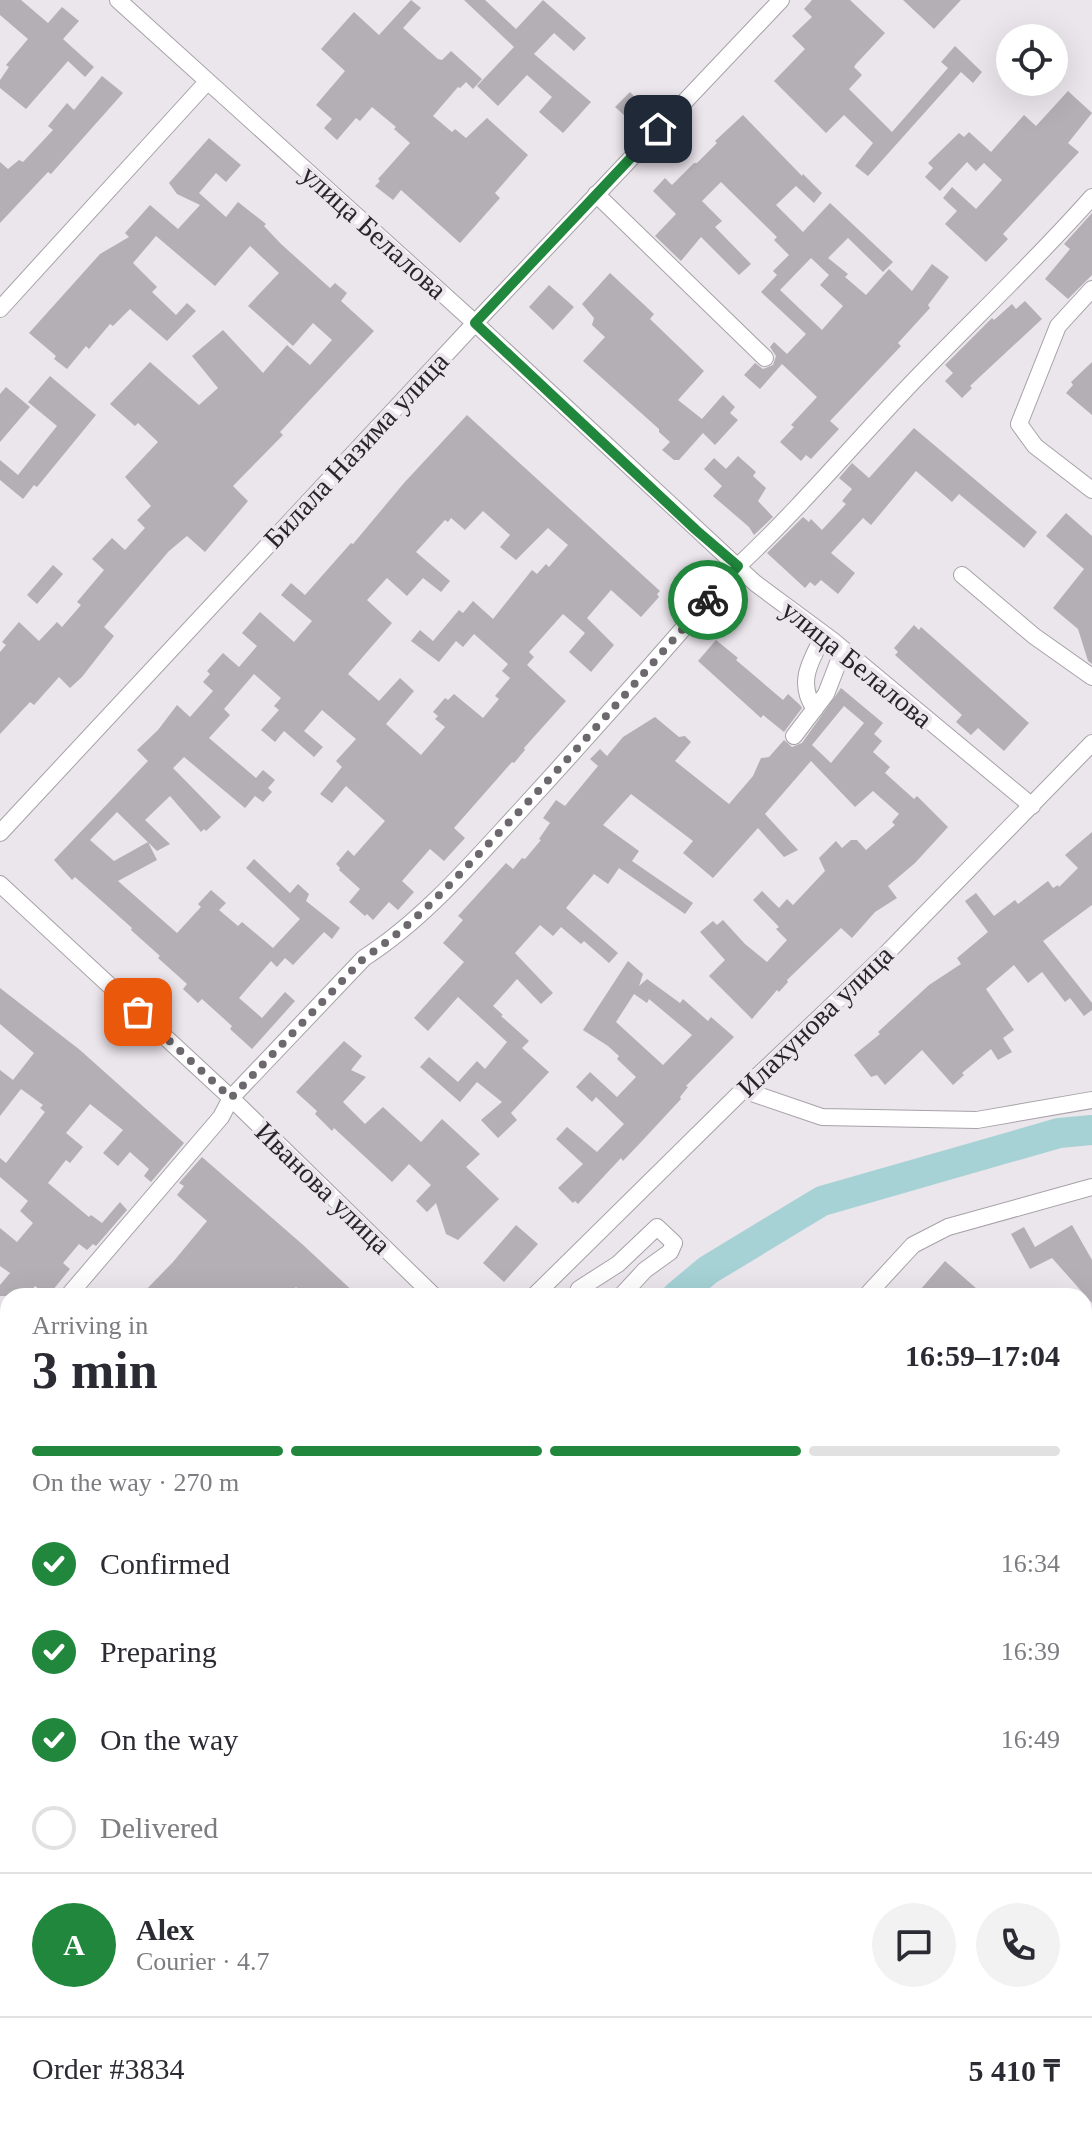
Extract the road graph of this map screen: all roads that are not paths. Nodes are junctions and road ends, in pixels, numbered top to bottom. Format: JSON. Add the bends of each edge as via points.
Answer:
{"nodes":[{"id":1,"x":118,"y":0,"type":"edge"},
{"id":2,"x":781,"y":0,"type":"edge"},
{"id":3,"x":207,"y":82,"type":"junction"},
{"id":4,"x":596,"y":194,"type":"junction"},
{"id":5,"x":1092,"y":197,"type":"edge"},
{"id":6,"x":1092,"y":289,"type":"edge"},
{"id":7,"x":0,"y":309,"type":"edge"},
{"id":8,"x":475,"y":323,"type":"junction"},
{"id":9,"x":765,"y":358,"type":"dead end"},
{"id":10,"x":1092,"y":490,"type":"edge"},
{"id":11,"x":738,"y":566,"type":"junction"},
{"id":12,"x":962,"y":575,"type":"dead end"},
{"id":13,"x":824,"y":635,"type":"junction"},
{"id":14,"x":843,"y":650,"type":"junction"},
{"id":15,"x":1092,"y":677,"type":"edge"},
{"id":16,"x":815,"y":709,"type":"junction"},
{"id":17,"x":794,"y":736,"type":"dead end"},
{"id":18,"x":1092,"y":743,"type":"edge"},
{"id":19,"x":1032,"y":806,"type":"junction"},
{"id":20,"x":0,"y":833,"type":"edge"},
{"id":21,"x":0,"y":884,"type":"edge"},
{"id":22,"x":743,"y":1090,"type":"junction"},
{"id":23,"x":231,"y":1098,"type":"junction"},
{"id":24,"x":1092,"y":1100,"type":"edge"},
{"id":25,"x":1092,"y":1187,"type":"edge"},
{"id":26,"x":75,"y":1288,"type":"edge"},
{"id":27,"x":426,"y":1288,"type":"edge"},
{"id":28,"x":542,"y":1288,"type":"edge"},
{"id":29,"x":581,"y":1288,"type":"edge"},
{"id":30,"x":631,"y":1288,"type":"edge"},
{"id":31,"x":875,"y":1288,"type":"edge"}],
"edges":[{"from":1,"to":3,"type":"street","name":"улица Белалова"},
{"from":2,"to":4,"type":"street","name":"Билала Назима улица"},
{"from":3,"to":7,"type":"street"},
{"from":3,"to":8,"type":"street","name":"улица Белалова"},
{"from":4,"to":8,"type":"street","name":"Билала Назима улица"},
{"from":4,"to":9,"type":"street"},
{"from":5,"to":11,"type":"street"},
{"from":6,"to":10,"type":"street","via":[[1058,326],[1019,424],[1035,446]]},
{"from":8,"to":11,"type":"street","name":"улица Белалова"},
{"from":8,"to":20,"type":"street","name":"Билала Назима улица"},
{"from":11,"to":13,"type":"street","name":"улица Белалова"},
{"from":11,"to":23,"type":"street","via":[[438,897],[364,958]]},
{"from":12,"to":15,"type":"street"},
{"from":13,"to":14,"type":"street","name":"улица Белалова"},
{"from":13,"to":16,"type":"street","via":[[804,680]]},
{"from":14,"to":16,"type":"street"},
{"from":14,"to":19,"type":"street","name":"улица Белалова"},
{"from":16,"to":17,"type":"street"},
{"from":18,"to":19,"type":"street","name":"Илахунова улица"},
{"from":19,"to":22,"type":"street","name":"Илахунова улица"},
{"from":21,"to":23,"type":"street","name":"Иванова улица"},
{"from":22,"to":24,"type":"street","via":[[822,1117],[977,1120]]},
{"from":22,"to":28,"type":"street","name":"Илахунова улица"},
{"from":23,"to":26,"type":"street","via":[[221,1117]]},
{"from":23,"to":27,"type":"street","name":"Иванова улица"},
{"from":25,"to":31,"type":"street","via":[[948,1227],[913,1245]]},
{"from":29,"to":30,"type":"street","via":[[618,1264],[657,1227],[674,1243]]}]}
